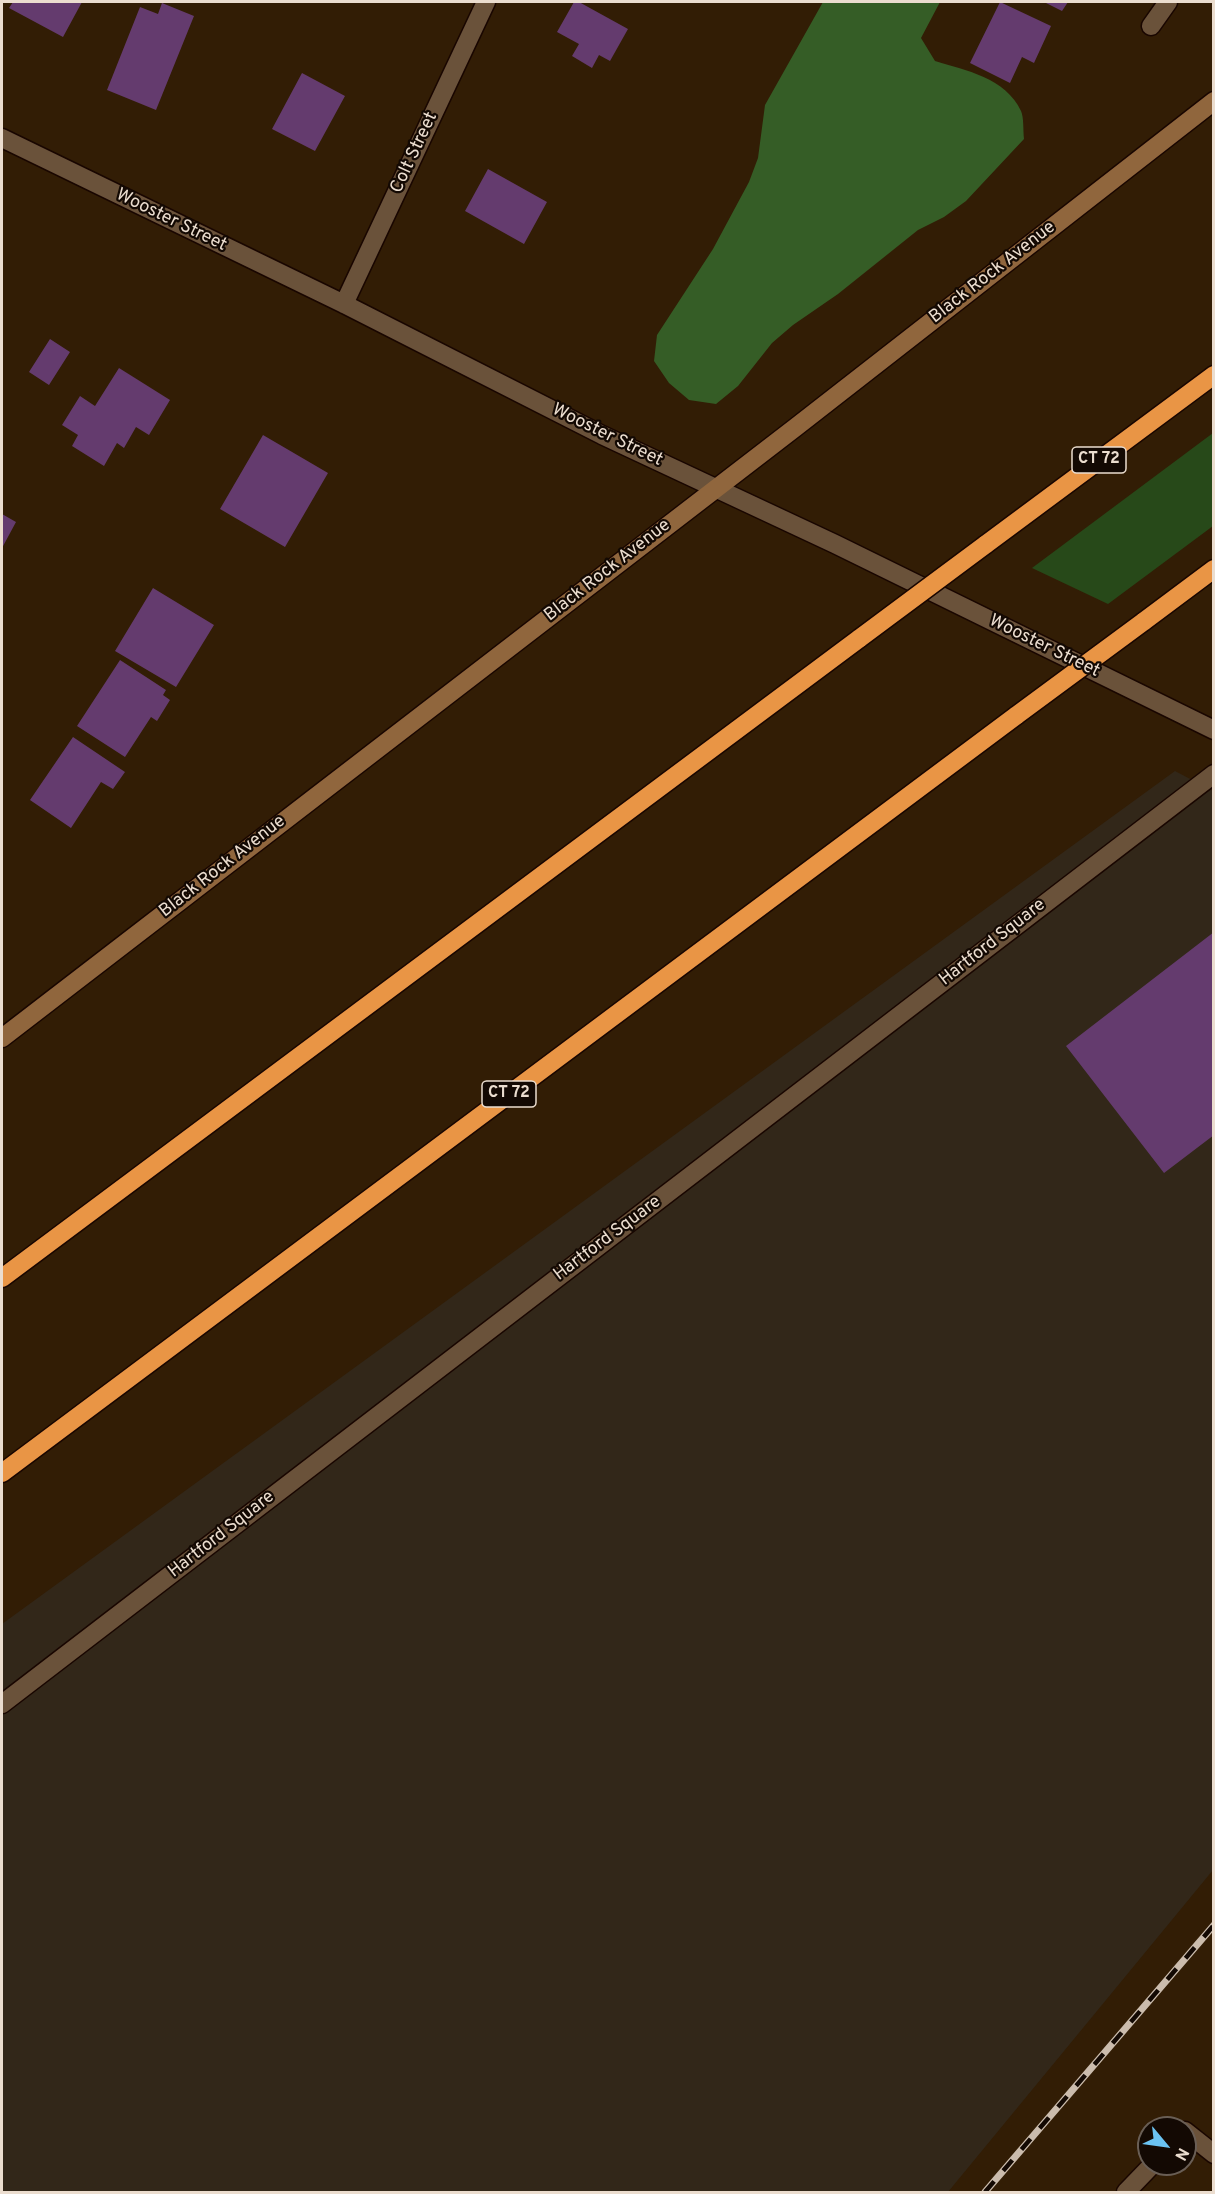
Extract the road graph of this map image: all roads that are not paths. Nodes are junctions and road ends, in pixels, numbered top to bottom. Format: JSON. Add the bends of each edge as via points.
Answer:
{"nodes":[{"id":1,"x":486,"y":2,"type":"edge"},
{"id":2,"x":1168,"y":2,"type":"edge"},
{"id":3,"x":1151,"y":26,"type":"dead end"},
{"id":4,"x":1214,"y":101,"type":"edge"},
{"id":5,"x":2,"y":138,"type":"edge"},
{"id":6,"x":344,"y":304,"type":"junction"},
{"id":7,"x":1214,"y":375,"type":"edge"},
{"id":8,"x":716,"y":488,"type":"junction"},
{"id":9,"x":1214,"y":569,"type":"edge"},
{"id":10,"x":1214,"y":730,"type":"edge"},
{"id":11,"x":1214,"y":774,"type":"edge"},
{"id":12,"x":2,"y":1038,"type":"edge"},
{"id":13,"x":2,"y":1278,"type":"edge"},
{"id":14,"x":2,"y":1473,"type":"edge"},
{"id":15,"x":2,"y":1704,"type":"edge"},
{"id":16,"x":1197,"y":2141,"type":"edge"},
{"id":17,"x":1214,"y":2154,"type":"edge"},
{"id":18,"x":1142,"y":2176,"type":"edge"},
{"id":19,"x":1126,"y":2193,"type":"edge"}],
"edges":[{"from":1,"to":6,"type":"street","name":"Colt Street"},
{"from":2,"to":3,"type":"street"},
{"from":4,"to":8,"type":"street","name":"Black Rock Avenue"},
{"from":5,"to":6,"type":"street","name":"Wooster Street"},
{"from":6,"to":8,"type":"street","name":"Wooster Street"},
{"from":7,"to":13,"type":"highway","number":"CT 72","bridge":true},
{"from":8,"to":10,"type":"street","name":"Wooster Street"},
{"from":8,"to":12,"type":"street","name":"Black Rock Avenue"},
{"from":9,"to":14,"type":"highway","number":"CT 72","bridge":true},
{"from":11,"to":15,"type":"street","name":"Hartford Square"},
{"from":16,"to":17,"type":"street"},
{"from":18,"to":19,"type":"street"}]}
